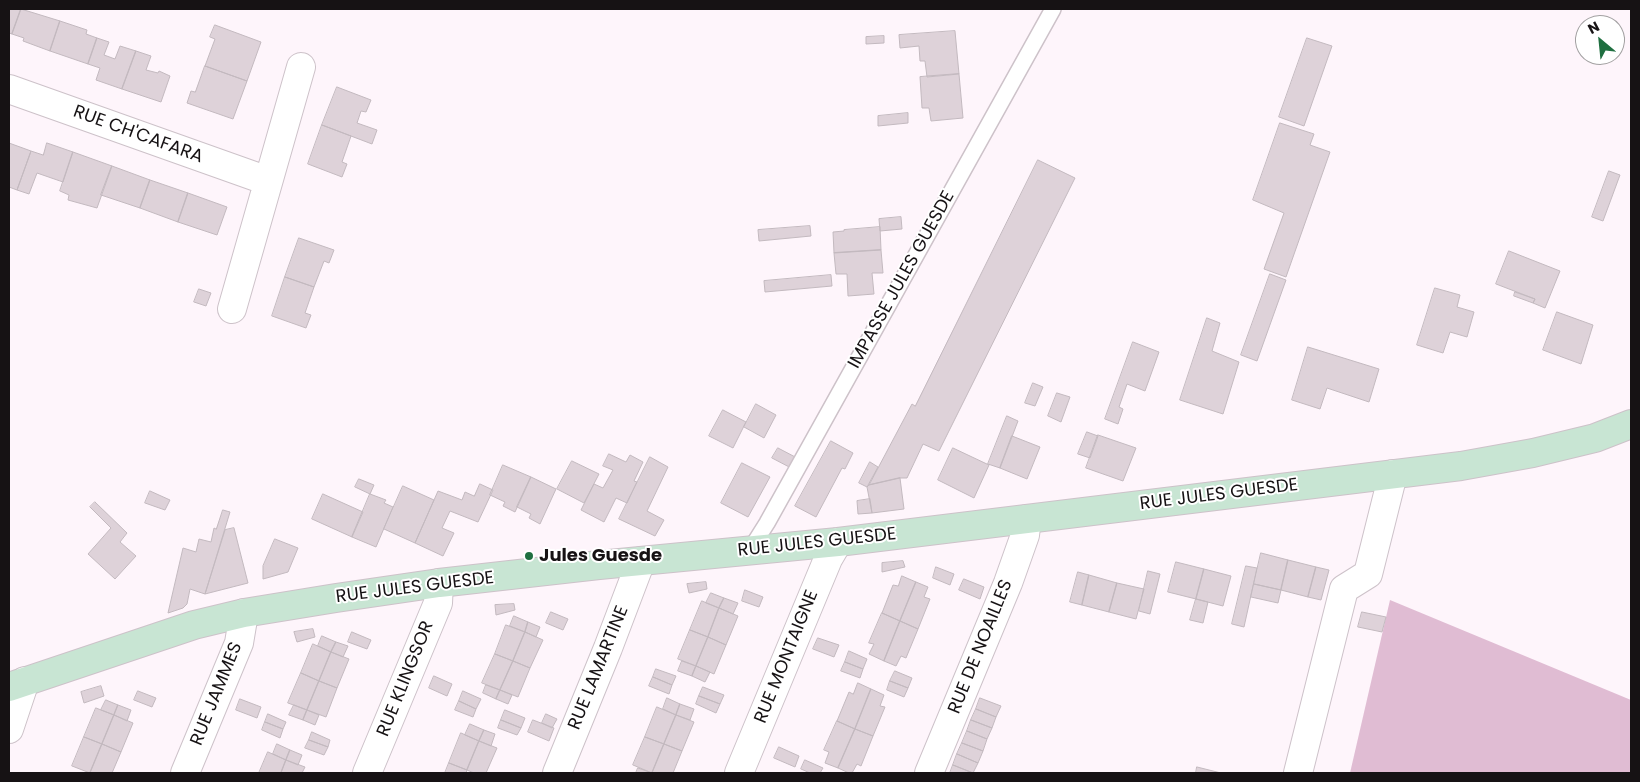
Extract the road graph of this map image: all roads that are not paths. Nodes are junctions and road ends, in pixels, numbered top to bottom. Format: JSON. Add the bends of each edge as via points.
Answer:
{"nodes":[{"id":1,"x":1053,"y":9,"type":"edge"},
{"id":2,"x":300,"y":67,"type":"dead end"},
{"id":3,"x":9,"y":89,"type":"edge"},
{"id":4,"x":268,"y":181,"type":"junction"},
{"id":5,"x":232,"y":309,"type":"dead end"},
{"id":6,"x":1631,"y":424,"type":"edge"},
{"id":7,"x":1392,"y":474,"type":"junction"},
{"id":8,"x":1027,"y":519,"type":"junction"},
{"id":9,"x":838,"y":542,"type":"junction"},
{"id":10,"x":750,"y":550,"type":"junction"},
{"id":11,"x":641,"y":561,"type":"junction"},
{"id":12,"x":439,"y":583,"type":"junction"},
{"id":13,"x":244,"y":612,"type":"junction"},
{"id":14,"x":17,"y":684,"type":"edge"},
{"id":15,"x":9,"y":729,"type":"edge"},
{"id":16,"x":185,"y":773,"type":"edge"},
{"id":17,"x":367,"y":773,"type":"edge"},
{"id":18,"x":556,"y":773,"type":"edge"},
{"id":19,"x":739,"y":773,"type":"edge"},
{"id":20,"x":929,"y":773,"type":"edge"},
{"id":21,"x":1298,"y":773,"type":"edge"}],
"edges":[{"from":1,"to":10,"type":"lane","name":"IMPASSE JULES GUESDE"},
{"from":2,"to":4,"type":"street"},
{"from":3,"to":4,"type":"street","name":"RUE CH'CAFARA"},
{"from":4,"to":5,"type":"street"},
{"from":6,"to":7,"type":"main road","name":"RUE JULES GUESDE","via":[[1595,438],[1532,453]]},
{"from":7,"to":8,"type":"main road","name":"RUE JULES GUESDE"},
{"from":7,"to":21,"type":"street","via":[[1368,574],[1344,589]]},
{"from":8,"to":9,"type":"main road","name":"RUE JULES GUESDE"},
{"from":8,"to":20,"type":"street","name":"RUE DE NOAILLES","via":[[1025,535],[1008,583]]},
{"from":9,"to":10,"type":"main road","name":"RUE JULES GUESDE"},
{"from":9,"to":19,"type":"street","name":"RUE MONTAIGNE"},
{"from":10,"to":11,"type":"main road","name":"RUE JULES GUESDE"},
{"from":11,"to":12,"type":"main road","name":"RUE JULES GUESDE"},
{"from":11,"to":18,"type":"street","name":"RUE LAMARTINE"},
{"from":12,"to":13,"type":"main road","name":"RUE JULES GUESDE"},
{"from":12,"to":17,"type":"street","name":"RUE KLINGSOR","via":[[438,603]]},
{"from":13,"to":14,"type":"main road","name":"RUE JULES GUESDE","via":[[194,625]]},
{"from":13,"to":16,"type":"street","name":"RUE JAMMES","via":[[238,643]]},
{"from":14,"to":15,"type":"street"}]}
